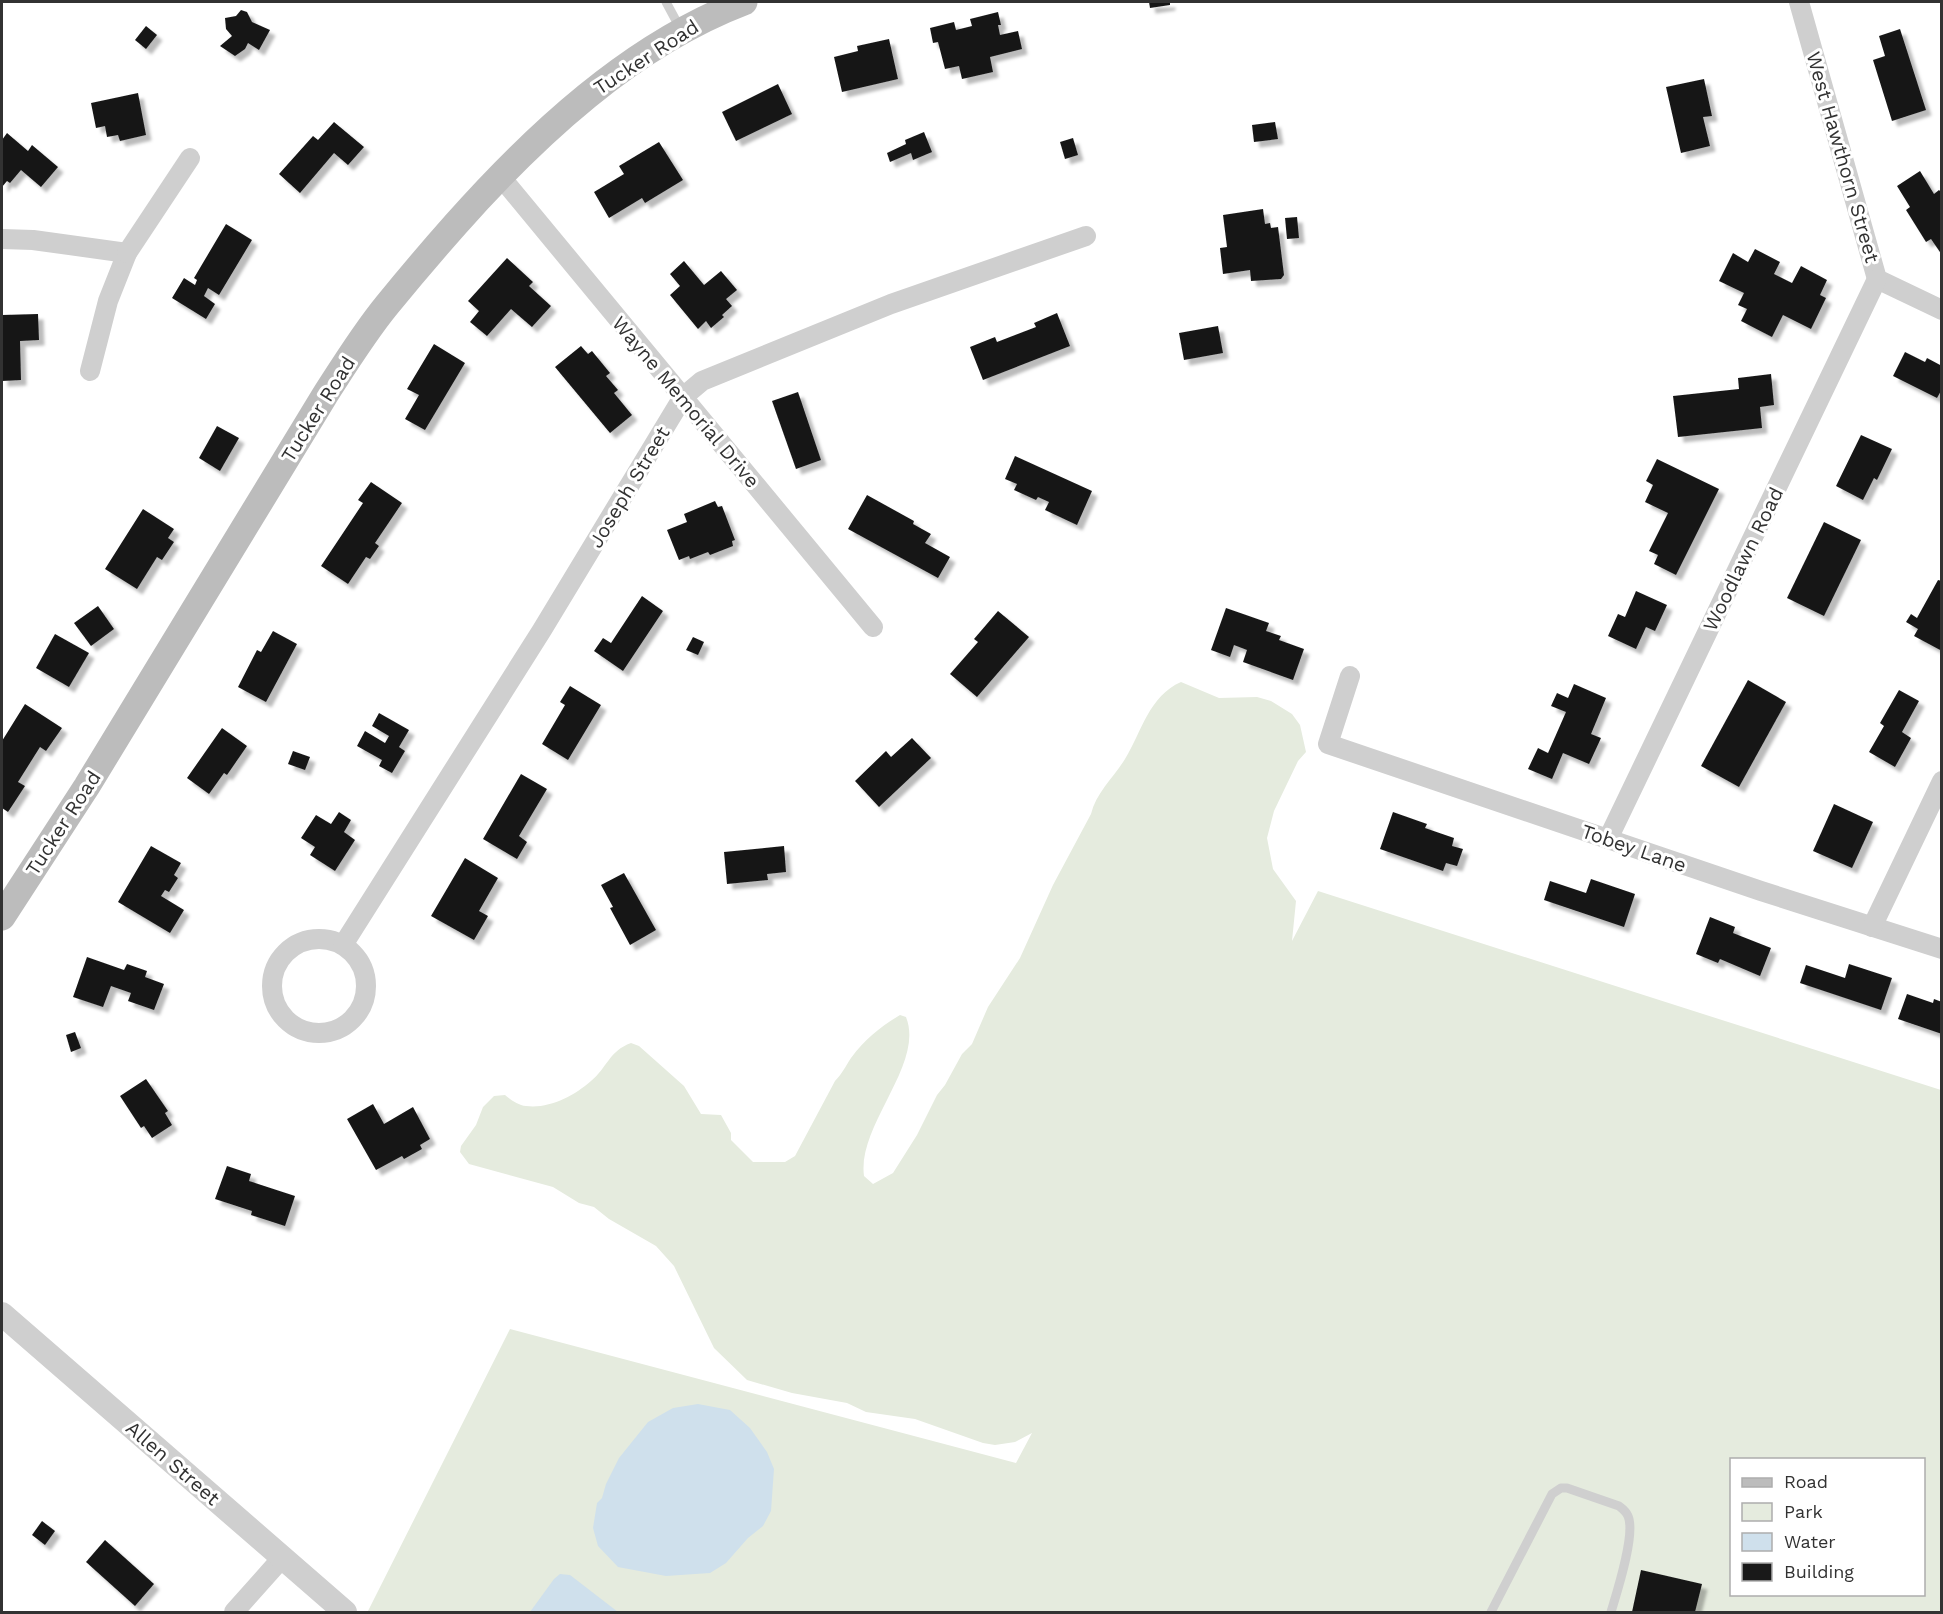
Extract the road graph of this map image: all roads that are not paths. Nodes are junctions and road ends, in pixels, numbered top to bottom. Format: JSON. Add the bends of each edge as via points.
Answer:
{"nodes":[{"id":1,"x":666,"y":2,"type":"edge"},
{"id":2,"x":744,"y":2,"type":"edge"},
{"id":3,"x":1799,"y":2,"type":"edge"},
{"id":4,"x":682,"y":31,"type":"junction"},
{"id":5,"x":190,"y":158,"type":"dead end"},
{"id":6,"x":500,"y":176,"type":"junction"},
{"id":7,"x":1086,"y":236,"type":"dead end"},
{"id":8,"x":2,"y":239,"type":"edge"},
{"id":9,"x":127,"y":253,"type":"junction"},
{"id":10,"x":1877,"y":279,"type":"junction"},
{"id":11,"x":1941,"y":310,"type":"edge"},
{"id":12,"x":90,"y":371,"type":"dead end"},
{"id":13,"x":683,"y":397,"type":"junction"},
{"id":14,"x":873,"y":627,"type":"dead end"},
{"id":15,"x":1350,"y":676,"type":"dead end"},
{"id":16,"x":1941,"y":781,"type":"edge"},
{"id":17,"x":1608,"y":839,"type":"junction"},
{"id":18,"x":2,"y":917,"type":"edge"},
{"id":19,"x":1872,"y":927,"type":"junction"},
{"id":20,"x":343,"y":945,"type":"junction"},
{"id":21,"x":1941,"y":950,"type":"edge"},
{"id":22,"x":2,"y":1314,"type":"edge"},
{"id":23,"x":282,"y":1558,"type":"junction"},
{"id":24,"x":234,"y":1612,"type":"edge"},
{"id":25,"x":345,"y":1612,"type":"edge"},
{"id":26,"x":1491,"y":1612,"type":"edge"},
{"id":27,"x":1611,"y":1612,"type":"edge"}],
"edges":[{"from":1,"to":4,"type":"lane"},
{"from":2,"to":4,"type":"main road","name":"Tucker Road"},
{"from":3,"to":10,"type":"street","name":"West Hawthorn Street"},
{"from":4,"to":6,"type":"main road","name":"Tucker Road","via":[[572,108]]},
{"from":5,"to":9,"type":"street"},
{"from":6,"to":13,"type":"street","name":"Wayne Memorial Drive"},
{"from":6,"to":18,"type":"main road","name":"Tucker Road","via":[[386,305],[347,361],[87,786]]},
{"from":7,"to":13,"type":"street","name":"Joseph Street","via":[[891,304],[702,381]]},
{"from":8,"to":9,"type":"street"},
{"from":9,"to":12,"type":"street","via":[[108,301]]},
{"from":10,"to":11,"type":"street","name":"West Hawthorn Street"},
{"from":10,"to":17,"type":"street","name":"Woodlawn Road"},
{"from":13,"to":14,"type":"street","name":"Wayne Memorial Drive"},
{"from":13,"to":20,"type":"street","name":"Joseph Street","via":[[542,630]]},
{"from":15,"to":17,"type":"street","name":"Tobey Lane","via":[[1328,744]]},
{"from":16,"to":19,"type":"street"},
{"from":17,"to":19,"type":"street","name":"Tobey Lane"},
{"from":19,"to":21,"type":"street","name":"Tobey Lane"},
{"from":20,"to":20,"type":"street","via":[[326,939],[307,940],[290,948],[278,962],[272,980],[273,998],[281,1015],[295,1028],[313,1034],[331,1033],[348,1024],[360,1011],[366,993],[365,975],[357,958]]},
{"from":22,"to":23,"type":"street","name":"Allen Street"},
{"from":23,"to":24,"type":"street"},
{"from":23,"to":25,"type":"street","name":"Allen Street"},
{"from":26,"to":27,"type":"lane","via":[[1552,1494],[1567,1488],[1619,1506],[1629,1518],[1631,1534]]}]}
